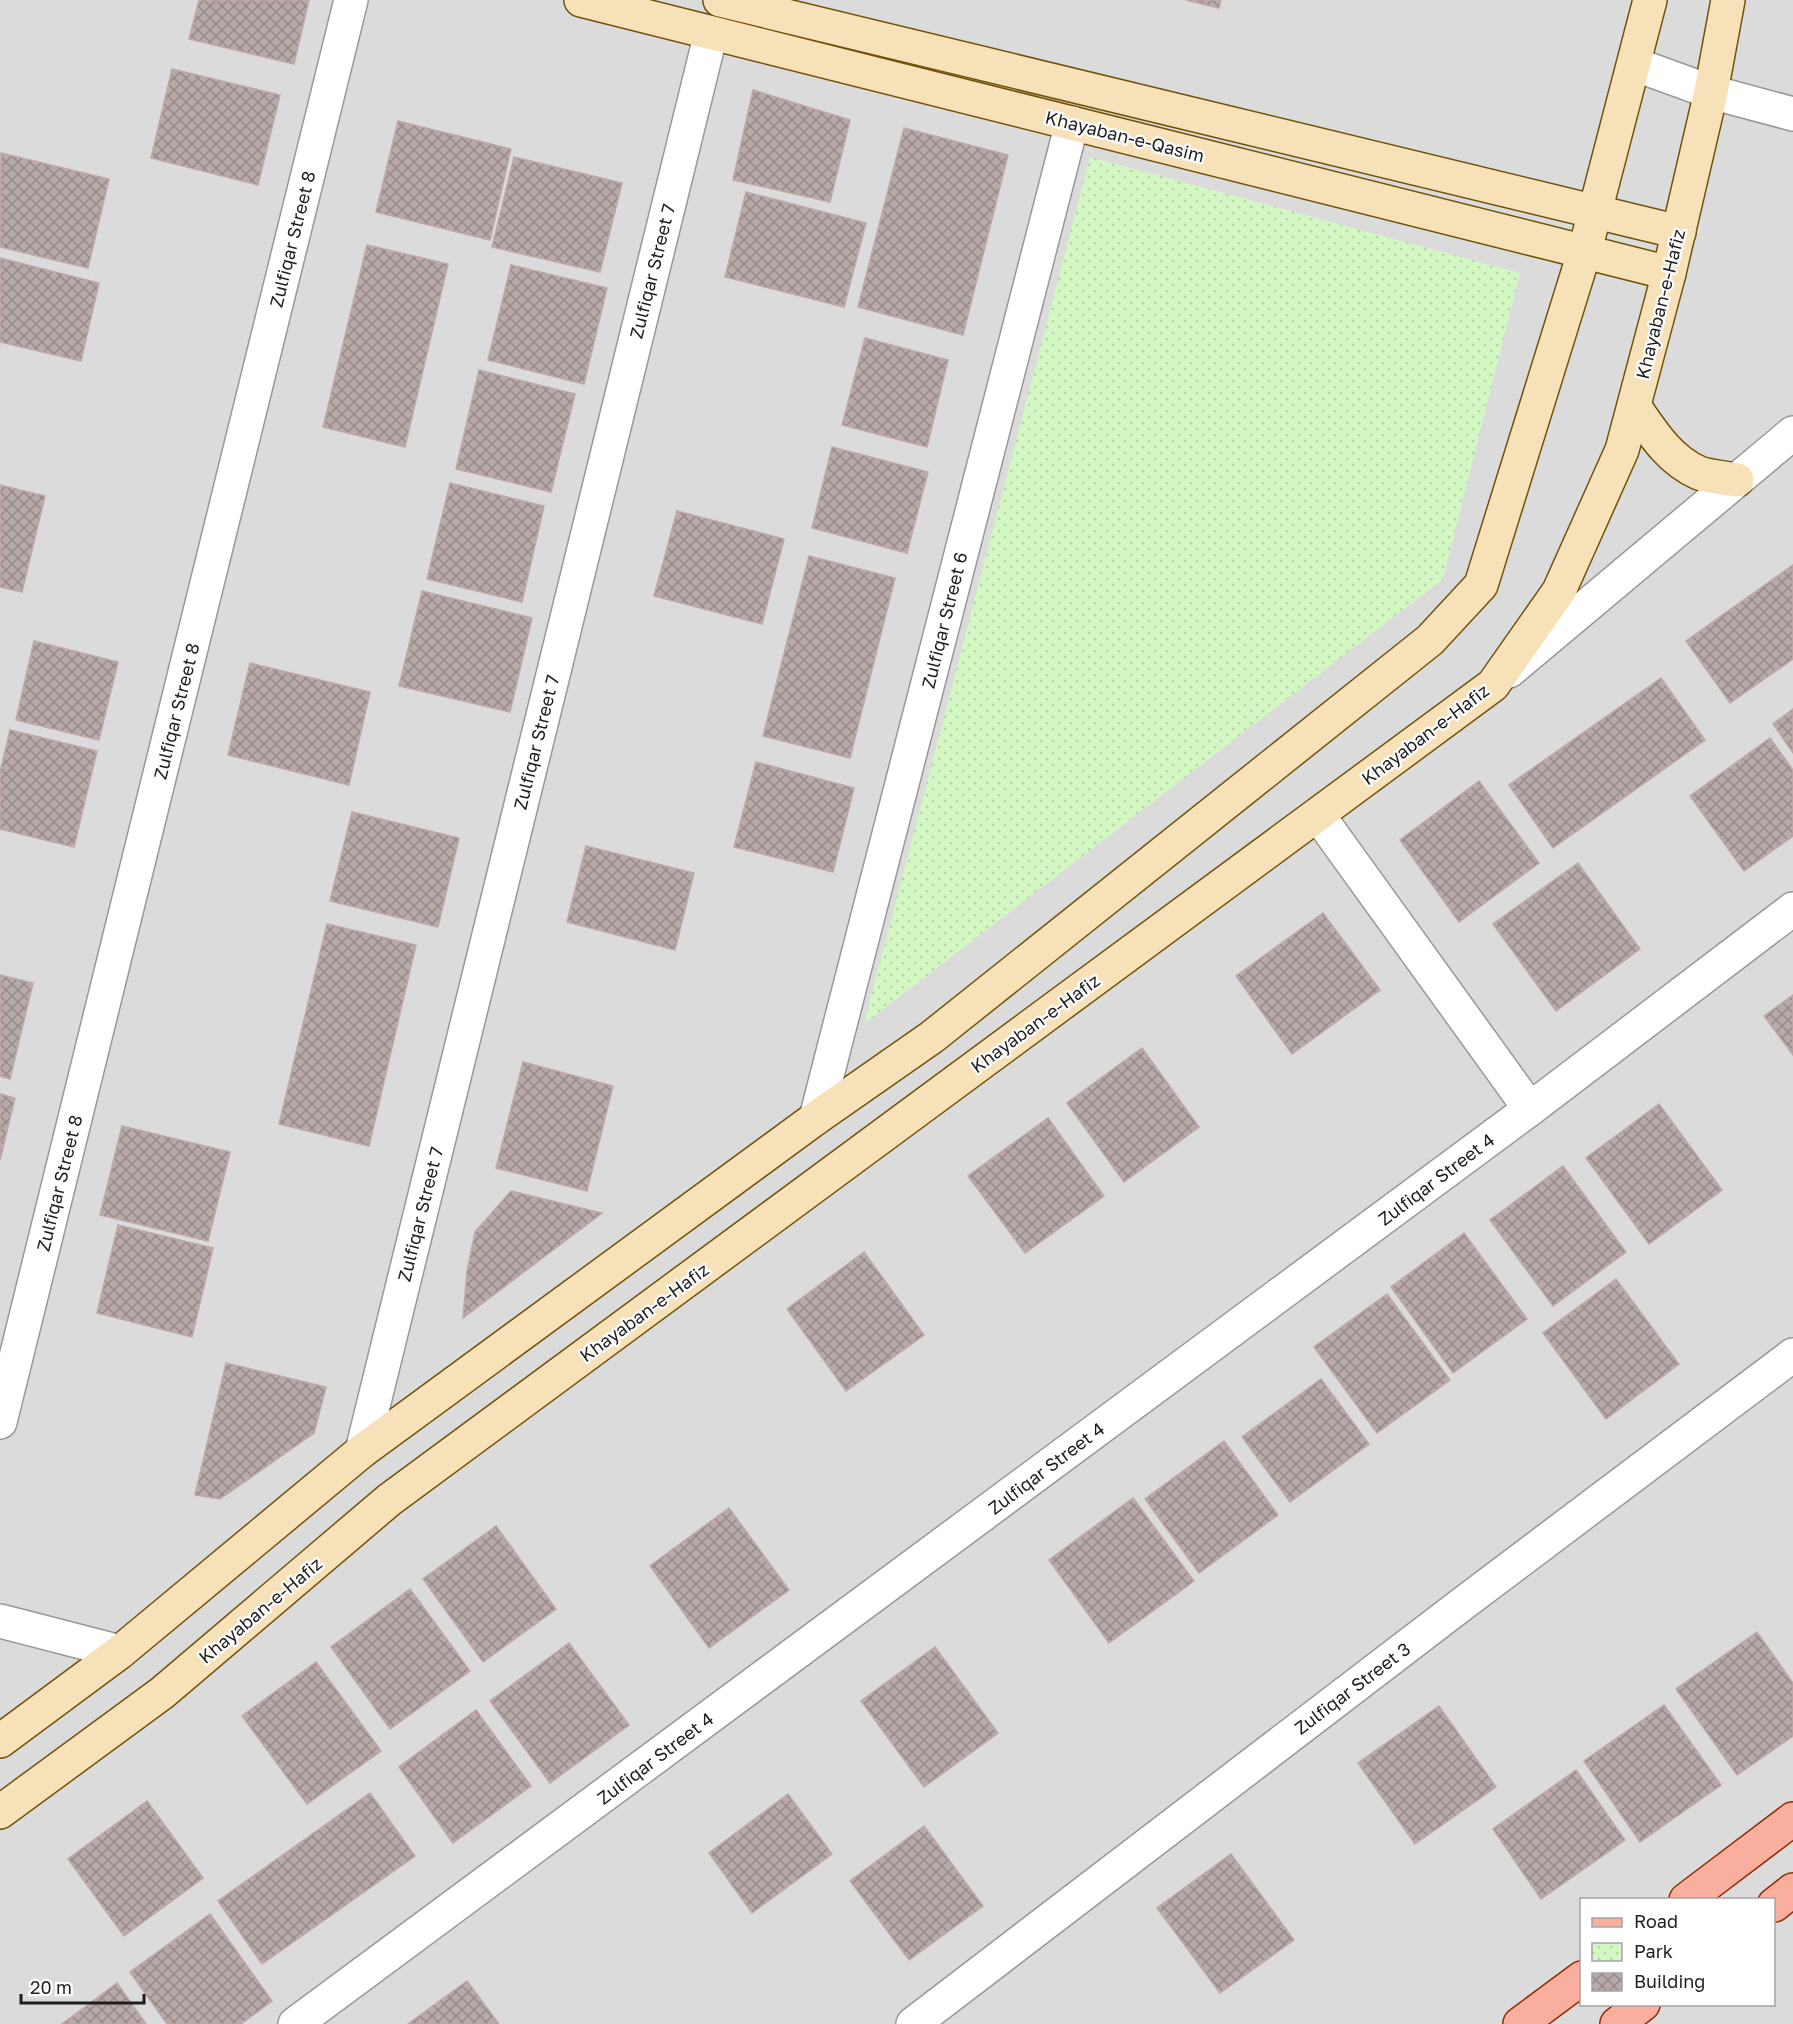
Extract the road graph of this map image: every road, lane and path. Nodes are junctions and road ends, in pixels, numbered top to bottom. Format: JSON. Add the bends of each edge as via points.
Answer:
{"nodes":[{"id":1,"x":351,"y":0,"type":"edge"},
{"id":2,"x":581,"y":0,"type":"edge"},
{"id":3,"x":720,"y":0,"type":"edge"},
{"id":4,"x":1650,"y":0,"type":"edge"},
{"id":5,"x":1728,"y":0,"type":"edge"},
{"id":6,"x":711,"y":33,"type":"junction"},
{"id":7,"x":1634,"y":64,"type":"junction"},
{"id":8,"x":1711,"y":92,"type":"junction"},
{"id":9,"x":1793,"y":114,"type":"edge"},
{"id":10,"x":1072,"y":123,"type":"junction"},
{"id":11,"x":1595,"y":210,"type":"junction"},
{"id":12,"x":1679,"y":232,"type":"junction"},
{"id":13,"x":1585,"y":250,"type":"junction"},
{"id":14,"x":1669,"y":273,"type":"junction"},
{"id":15,"x":1634,"y":406,"type":"junction"},
{"id":16,"x":1793,"y":433,"type":"edge"},
{"id":17,"x":1737,"y":480,"type":"junction"},
{"id":18,"x":1493,"y":685,"type":"junction"},
{"id":19,"x":1318,"y":814,"type":"junction"},
{"id":20,"x":1793,"y":909,"type":"edge"},
{"id":21,"x":1530,"y":1109,"type":"junction"},
{"id":22,"x":816,"y":1118,"type":"junction"},
{"id":23,"x":1793,"y":1355,"type":"edge"},
{"id":24,"x":0,"y":1422,"type":"edge"},
{"id":25,"x":362,"y":1451,"type":"junction"},
{"id":26,"x":0,"y":1621,"type":"edge"},
{"id":27,"x":120,"y":1652,"type":"junction"},
{"id":28,"x":0,"y":1741,"type":"edge"},
{"id":29,"x":0,"y":1812,"type":"edge"},
{"id":30,"x":1793,"y":1819,"type":"edge"},
{"id":31,"x":1793,"y":1890,"type":"edge"},
{"id":32,"x":1687,"y":1898,"type":"edge"},
{"id":33,"x":1775,"y":1904,"type":"edge"},
{"id":34,"x":1580,"y":1979,"type":"edge"},
{"id":35,"x":1640,"y":2006,"type":"edge"},
{"id":36,"x":295,"y":2024,"type":"edge"},
{"id":37,"x":912,"y":2024,"type":"edge"},
{"id":38,"x":1520,"y":2024,"type":"edge"},
{"id":39,"x":1617,"y":2024,"type":"edge"}],
"edges":[{"from":1,"to":24,"type":"street","name":"Zulfiqar Street 8"},
{"from":2,"to":6,"type":"street","name":"Khayaban-e-Qasim"},
{"from":3,"to":11,"type":"street","name":"Khayaban-e-Qasim"},
{"from":4,"to":7,"type":"street"},
{"from":5,"to":8,"type":"street","name":"Khayaban-e-Hafiz"},
{"from":6,"to":10,"type":"street","name":"Khayaban-e-Qasim"},
{"from":6,"to":25,"type":"street","name":"Zulfiqar Street 7"},
{"from":7,"to":8,"type":"street"},
{"from":7,"to":11,"type":"street"},
{"from":8,"to":9,"type":"street"},
{"from":8,"to":12,"type":"street","name":"Khayaban-e-Hafiz"},
{"from":10,"to":13,"type":"street","name":"Khayaban-e-Qasim"},
{"from":10,"to":22,"type":"street","name":"Zulfiqar Street 6"},
{"from":11,"to":12,"type":"street","name":"Khayaban-e-Qasim"},
{"from":11,"to":13,"type":"street"},
{"from":12,"to":14,"type":"street","name":"Khayaban-e-Hafiz"},
{"from":13,"to":14,"type":"street","name":"Khayaban-e-Qasim"},
{"from":13,"to":22,"type":"street","via":[[1481,585],[1420,647],[932,1037]]},
{"from":14,"to":15,"type":"street","name":"Khayaban-e-Hafiz"},
{"from":15,"to":17,"type":"street","via":[[1677,460],[1700,473]]},
{"from":15,"to":18,"type":"street","name":"Khayaban-e-Hafiz","via":[[1622,450],[1559,591]]},
{"from":16,"to":17,"type":"street"},
{"from":17,"to":18,"type":"street"},
{"from":18,"to":19,"type":"street","name":"Khayaban-e-Hafiz"},
{"from":19,"to":21,"type":"street"},
{"from":19,"to":29,"type":"street","name":"Khayaban-e-Hafiz","via":[[389,1500],[162,1693]]},
{"from":20,"to":21,"type":"street","name":"Zulfiqar Street 4"},
{"from":21,"to":36,"type":"street","name":"Zulfiqar Street 4"},
{"from":22,"to":25,"type":"street"},
{"from":23,"to":37,"type":"street","name":"Zulfiqar Street 3"},
{"from":25,"to":27,"type":"street"},
{"from":26,"to":27,"type":"street"},
{"from":27,"to":28,"type":"street"},
{"from":30,"to":32,"type":"main road"},
{"from":31,"to":33,"type":"main road"},
{"from":34,"to":38,"type":"main road"},
{"from":35,"to":39,"type":"main road"}]}
